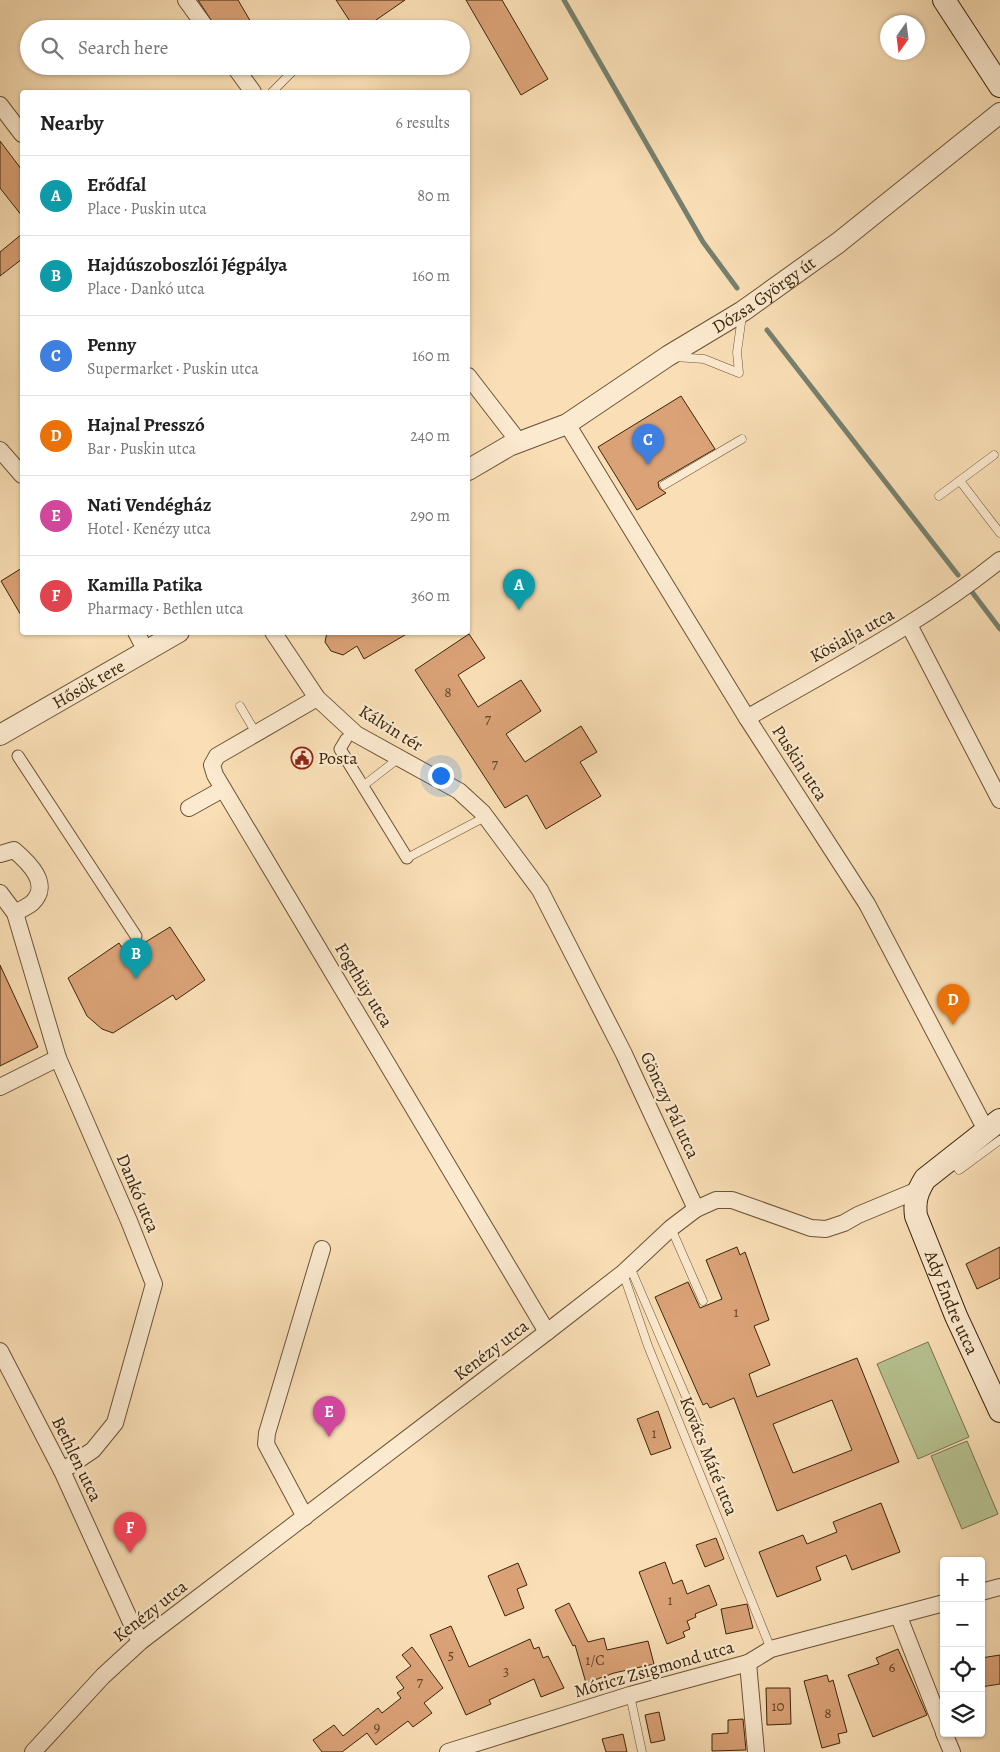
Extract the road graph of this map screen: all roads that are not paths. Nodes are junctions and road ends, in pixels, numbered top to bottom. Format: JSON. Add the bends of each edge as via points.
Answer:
{"nodes":[{"id":1,"x":186,"y":0,"type":"edge"},
{"id":2,"x":944,"y":0,"type":"edge"},
{"id":3,"x":200,"y":20,"type":"edge"},
{"id":4,"x":241,"y":75,"type":"edge"},
{"id":5,"x":289,"y":75,"type":"edge"},
{"id":6,"x":1000,"y":86,"type":"edge"},
{"id":7,"x":252,"y":90,"type":"edge"},
{"id":8,"x":274,"y":90,"type":"edge"},
{"id":9,"x":0,"y":105,"type":"edge"},
{"id":10,"x":1000,"y":114,"type":"edge"},
{"id":11,"x":20,"y":131,"type":"edge"},
{"id":12,"x":742,"y":311,"type":"junction"},
{"id":13,"x":668,"y":356,"type":"junction"},
{"id":14,"x":470,"y":379,"type":"edge"},
{"id":15,"x":567,"y":424,"type":"junction"},
{"id":16,"x":742,"y":440,"type":"dead end"},
{"id":17,"x":514,"y":444,"type":"junction"},
{"id":18,"x":0,"y":450,"type":"edge"},
{"id":19,"x":994,"y":455,"type":"dead end"},
{"id":20,"x":470,"y":466,"type":"edge"},
{"id":21,"x":20,"y":473,"type":"edge"},
{"id":22,"x":960,"y":481,"type":"junction"},
{"id":23,"x":664,"y":485,"type":"dead end"},
{"id":24,"x":939,"y":496,"type":"dead end"},
{"id":25,"x":1000,"y":533,"type":"edge"},
{"id":26,"x":1000,"y":560,"type":"edge"},
{"id":27,"x":909,"y":625,"type":"junction"},
{"id":28,"x":138,"y":635,"type":"edge"},
{"id":29,"x":174,"y":635,"type":"edge"},
{"id":30,"x":275,"y":635,"type":"edge"},
{"id":31,"x":146,"y":651,"type":"junction"},
{"id":32,"x":316,"y":698,"type":"junction"},
{"id":33,"x":240,"y":706,"type":"dead end"},
{"id":34,"x":747,"y":718,"type":"junction"},
{"id":35,"x":256,"y":733,"type":"junction"},
{"id":36,"x":0,"y":735,"type":"edge"},
{"id":37,"x":346,"y":739,"type":"dead end"},
{"id":38,"x":18,"y":756,"type":"dead end"},
{"id":39,"x":399,"y":758,"type":"junction"},
{"id":40,"x":363,"y":786,"type":"junction"},
{"id":41,"x":225,"y":791,"type":"junction"},
{"id":42,"x":1000,"y":800,"type":"edge"},
{"id":43,"x":190,"y":808,"type":"dead end"},
{"id":44,"x":485,"y":817,"type":"junction"},
{"id":45,"x":0,"y":854,"type":"edge"},
{"id":46,"x":408,"y":858,"type":"joint"},
{"id":47,"x":0,"y":893,"type":"edge"},
{"id":48,"x":14,"y":913,"type":"junction"},
{"id":49,"x":136,"y":936,"type":"dead end"},
{"id":50,"x":58,"y":1058,"type":"junction"},
{"id":51,"x":0,"y":1087,"type":"edge"},
{"id":52,"x":995,"y":1130,"type":"edge"},
{"id":53,"x":918,"y":1190,"type":"junction"},
{"id":54,"x":696,"y":1209,"type":"junction"},
{"id":55,"x":671,"y":1228,"type":"junction"},
{"id":56,"x":322,"y":1249,"type":"dead end"},
{"id":57,"x":626,"y":1269,"type":"junction"},
{"id":58,"x":702,"y":1301,"type":"dead end"},
{"id":59,"x":547,"y":1332,"type":"junction"},
{"id":60,"x":0,"y":1351,"type":"edge"},
{"id":61,"x":1000,"y":1411,"type":"edge"},
{"id":62,"x":699,"y":1428,"type":"dead end"},
{"id":63,"x":62,"y":1471,"type":"junction"},
{"id":64,"x":305,"y":1517,"type":"junction"},
{"id":65,"x":1000,"y":1587,"type":"edge"},
{"id":66,"x":985,"y":1591,"type":"edge"},
{"id":67,"x":940,"y":1604,"type":"edge"},
{"id":68,"x":899,"y":1617,"type":"junction"},
{"id":69,"x":140,"y":1642,"type":"junction"},
{"id":70,"x":771,"y":1649,"type":"junction"},
{"id":71,"x":748,"y":1664,"type":"junction"},
{"id":72,"x":630,"y":1695,"type":"junction"},
{"id":73,"x":940,"y":1723,"type":"edge"},
{"id":74,"x":946,"y":1737,"type":"edge"},
{"id":75,"x":33,"y":1752,"type":"edge"},
{"id":76,"x":448,"y":1752,"type":"edge"},
{"id":77,"x":642,"y":1752,"type":"edge"},
{"id":78,"x":756,"y":1752,"type":"edge"},
{"id":79,"x":952,"y":1752,"type":"edge"}],
"edges":[{"from":1,"to":3,"type":"street"},
{"from":2,"to":6,"type":"main road"},
{"from":4,"to":7,"type":"street"},
{"from":5,"to":8,"type":"lane"},
{"from":9,"to":11,"type":"street"},
{"from":10,"to":12,"type":"street","name":"Dózsa György út","via":[[838,243]]},
{"from":12,"to":13,"type":"street","name":"Dózsa György út"},
{"from":12,"to":13,"type":"lane","via":[[737,352],[739,373],[704,359]]},
{"from":13,"to":15,"type":"street","name":"Dózsa György út"},
{"from":14,"to":17,"type":"street"},
{"from":15,"to":17,"type":"street","name":"Dózsa György út"},
{"from":15,"to":34,"type":"street","name":"Puskin utca"},
{"from":16,"to":23,"type":"lane"},
{"from":17,"to":20,"type":"street"},
{"from":18,"to":21,"type":"street"},
{"from":19,"to":22,"type":"lane"},
{"from":22,"to":24,"type":"lane"},
{"from":22,"to":25,"type":"lane"},
{"from":26,"to":27,"type":"street","via":[[968,586]]},
{"from":27,"to":34,"type":"street","name":"Kösialja utca"},
{"from":27,"to":42,"type":"street","name":"Kösialja utca"},
{"from":28,"to":31,"type":"street"},
{"from":29,"to":31,"type":"street","name":"Hősök tere"},
{"from":30,"to":32,"type":"street","name":"Kálvin tér"},
{"from":31,"to":36,"type":"street","name":"Hősök tere"},
{"from":32,"to":35,"type":"street","name":"Fogthüy utca"},
{"from":32,"to":39,"type":"street","name":"Kálvin tér","via":[[356,734]]},
{"from":33,"to":35,"type":"lane"},
{"from":34,"to":52,"type":"street","name":"Puskin utca","via":[[867,904]]},
{"from":35,"to":41,"type":"street","name":"Fogthüy utca","via":[[217,756],[212,765]]},
{"from":37,"to":40,"type":"street","via":[[340,749]]},
{"from":38,"to":49,"type":"street"},
{"from":39,"to":40,"type":"lane"},
{"from":39,"to":44,"type":"street","name":"Kálvin tér","via":[[458,791]]},
{"from":40,"to":46,"type":"street"},
{"from":41,"to":43,"type":"street"},
{"from":41,"to":59,"type":"street","name":"Fogthüy utca"},
{"from":44,"to":46,"type":"lane"},
{"from":44,"to":54,"type":"street","name":"Gönczy Pál utca","via":[[540,890],[624,1054]]},
{"from":45,"to":48,"type":"street","via":[[14,850],[38,876],[40,888],[33,902]]},
{"from":47,"to":48,"type":"street","name":"Dankó utca"},
{"from":48,"to":50,"type":"street","name":"Dankó utca"},
{"from":50,"to":51,"type":"street"},
{"from":50,"to":63,"type":"street","name":"Dankó utca","via":[[154,1284],[115,1423],[93,1450]]},
{"from":52,"to":53,"type":"main road","via":[[951,1158],[925,1179]]},
{"from":53,"to":54,"type":"street","via":[[826,1229],[811,1228],[732,1200],[716,1200]]},
{"from":53,"to":61,"type":"main road","name":"Ady Endre utca","via":[[916,1216],[956,1316]]},
{"from":54,"to":55,"type":"street","name":"Kenézy utca"},
{"from":55,"to":57,"type":"street","name":"Kenézy utca"},
{"from":55,"to":58,"type":"lane"},
{"from":56,"to":64,"type":"street","via":[[266,1433],[266,1444]]},
{"from":57,"to":59,"type":"street","name":"Kenézy utca"},
{"from":57,"to":62,"type":"lane"},
{"from":57,"to":70,"type":"lane","name":"Kovács Máté utca","via":[[655,1364]]},
{"from":59,"to":64,"type":"street","name":"Kenézy utca"},
{"from":60,"to":63,"type":"street","name":"Bethlen utca"},
{"from":63,"to":69,"type":"street","name":"Bethlen utca"},
{"from":64,"to":69,"type":"street","name":"Kenézy utca"},
{"from":65,"to":66,"type":"street"},
{"from":67,"to":68,"type":"street","name":"Móricz Zsigmond utca"},
{"from":68,"to":70,"type":"street","name":"Móricz Zsigmond utca"},
{"from":68,"to":73,"type":"street"},
{"from":69,"to":75,"type":"street","name":"Kenézy utca","via":[[103,1676]]},
{"from":70,"to":71,"type":"street","name":"Móricz Zsigmond utca"},
{"from":71,"to":72,"type":"street","name":"Móricz Zsigmond utca"},
{"from":71,"to":78,"type":"street"},
{"from":72,"to":76,"type":"street","name":"Móricz Zsigmond utca"},
{"from":72,"to":77,"type":"lane"},
{"from":74,"to":79,"type":"street"}]}
